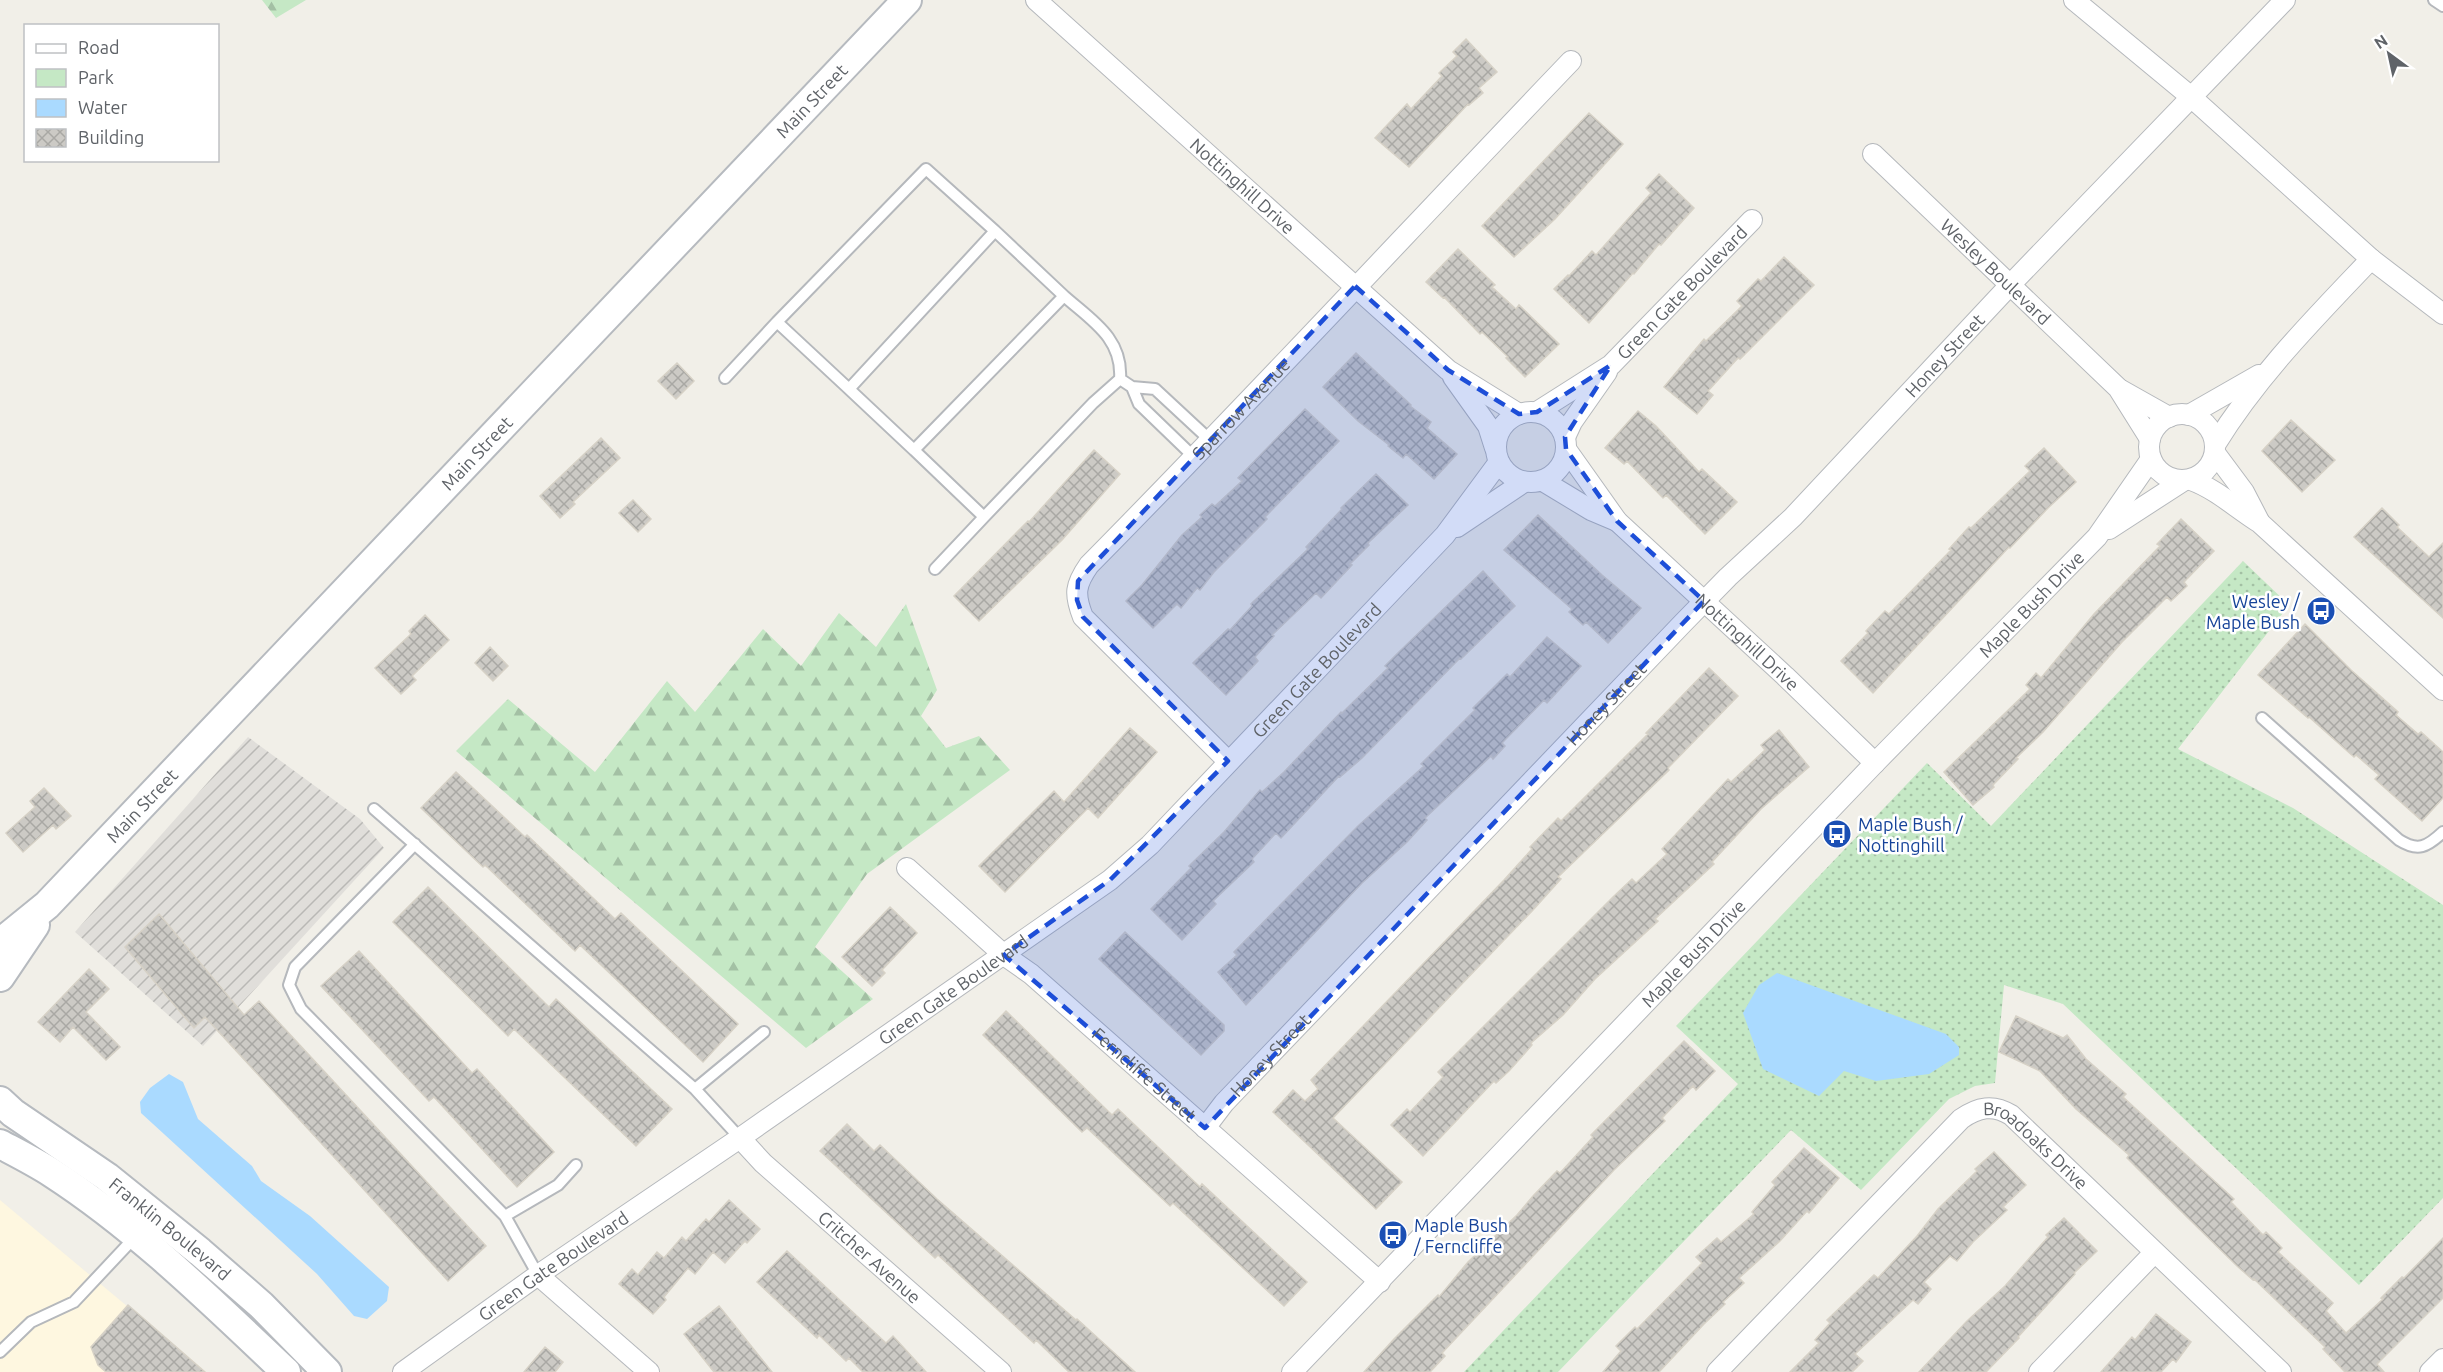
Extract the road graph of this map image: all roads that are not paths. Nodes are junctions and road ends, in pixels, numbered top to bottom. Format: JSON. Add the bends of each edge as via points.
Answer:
{"nodes":[{"id":1,"x":907,"y":0,"type":"edge"},
{"id":2,"x":1036,"y":0,"type":"edge"},
{"id":3,"x":2074,"y":0,"type":"edge"},
{"id":4,"x":2285,"y":0,"type":"edge"},
{"id":5,"x":2434,"y":0,"type":"edge"},
{"id":6,"x":2443,"y":6,"type":"edge"},
{"id":7,"x":1571,"y":61,"type":"dead end"},
{"id":8,"x":2190,"y":96,"type":"junction"},
{"id":9,"x":1873,"y":154,"type":"dead end"},
{"id":10,"x":1752,"y":220,"type":"dead end"},
{"id":11,"x":995,"y":231,"type":"junction"},
{"id":12,"x":2371,"y":259,"type":"junction"},
{"id":13,"x":2011,"y":284,"type":"junction"},
{"id":14,"x":1355,"y":286,"type":"junction"},
{"id":15,"x":1064,"y":296,"type":"junction"},
{"id":16,"x":2443,"y":314,"type":"edge"},
{"id":17,"x":777,"y":322,"type":"junction"},
{"id":18,"x":1611,"y":365,"type":"junction"},
{"id":19,"x":2269,"y":369,"type":"junction"},
{"id":20,"x":1448,"y":370,"type":"junction"},
{"id":21,"x":725,"y":378,"type":"dead end"},
{"id":22,"x":1120,"y":379,"type":"junction"},
{"id":23,"x":1132,"y":387,"type":"junction"},
{"id":24,"x":2118,"y":388,"type":"junction"},
{"id":25,"x":849,"y":389,"type":"junction"},
{"id":26,"x":1528,"y":413,"type":"junction"},
{"id":27,"x":2189,"y":415,"type":"junction"},
{"id":28,"x":2169,"y":417,"type":"junction"},
{"id":29,"x":2150,"y":439,"type":"junction"},
{"id":30,"x":1211,"y":441,"type":"junction"},
{"id":31,"x":1566,"y":443,"type":"junction"},
{"id":32,"x":2215,"y":449,"type":"junction"},
{"id":33,"x":914,"y":450,"type":"junction"},
{"id":34,"x":1497,"y":455,"type":"junction"},
{"id":35,"x":1195,"y":458,"type":"junction"},
{"id":36,"x":2151,"y":459,"type":"junction"},
{"id":37,"x":2187,"y":480,"type":"junction"},
{"id":38,"x":1533,"y":481,"type":"junction"},
{"id":39,"x":984,"y":517,"type":"junction"},
{"id":40,"x":1617,"y":521,"type":"junction"},
{"id":41,"x":2260,"y":522,"type":"junction"},
{"id":42,"x":1444,"y":535,"type":"junction"},
{"id":43,"x":2097,"y":537,"type":"junction"},
{"id":44,"x":935,"y":569,"type":"dead end"},
{"id":45,"x":1704,"y":602,"type":"junction"},
{"id":46,"x":2443,"y":690,"type":"edge"},
{"id":47,"x":2262,"y":718,"type":"dead end"},
{"id":48,"x":1228,"y":761,"type":"junction"},
{"id":49,"x":1875,"y":763,"type":"junction"},
{"id":50,"x":374,"y":809,"type":"dead end"},
{"id":51,"x":2443,"y":832,"type":"edge"},
{"id":52,"x":415,"y":844,"type":"junction"},
{"id":53,"x":907,"y":868,"type":"dead end"},
{"id":54,"x":47,"y":905,"type":"junction"},
{"id":55,"x":0,"y":943,"type":"edge"},
{"id":56,"x":1004,"y":955,"type":"junction"},
{"id":57,"x":0,"y":977,"type":"edge"},
{"id":58,"x":764,"y":1032,"type":"dead end"},
{"id":59,"x":694,"y":1089,"type":"junction"},
{"id":60,"x":0,"y":1101,"type":"edge"},
{"id":61,"x":1205,"y":1128,"type":"junction"},
{"id":62,"x":740,"y":1138,"type":"junction"},
{"id":63,"x":0,"y":1143,"type":"edge"},
{"id":64,"x":576,"y":1165,"type":"dead end"},
{"id":65,"x":505,"y":1216,"type":"junction"},
{"id":66,"x":135,"y":1236,"type":"junction"},
{"id":67,"x":2154,"y":1253,"type":"junction"},
{"id":68,"x":538,"y":1275,"type":"junction"},
{"id":69,"x":1380,"y":1282,"type":"junction"},
{"id":70,"x":0,"y":1352,"type":"edge"},
{"id":71,"x":2443,"y":1359,"type":"edge"},
{"id":72,"x":285,"y":1372,"type":"edge"},
{"id":73,"x":327,"y":1372,"type":"edge"},
{"id":74,"x":403,"y":1372,"type":"edge"},
{"id":75,"x":649,"y":1372,"type":"edge"},
{"id":76,"x":1001,"y":1372,"type":"edge"},
{"id":77,"x":1292,"y":1372,"type":"edge"},
{"id":78,"x":1718,"y":1372,"type":"edge"},
{"id":79,"x":2039,"y":1372,"type":"edge"},
{"id":80,"x":2281,"y":1372,"type":"edge"},
{"id":81,"x":2430,"y":1372,"type":"edge"}],
"edges":[{"from":1,"to":54,"type":"main road","name":"Main Street"},
{"from":2,"to":14,"type":"street","name":"Nottinghill Drive"},
{"from":3,"to":8,"type":"street"},
{"from":4,"to":8,"type":"street","name":"Honey Street"},
{"from":5,"to":6,"type":"lane"},
{"from":7,"to":14,"type":"street","name":"Sparrow Avenue"},
{"from":8,"to":12,"type":"street"},
{"from":8,"to":13,"type":"street","name":"Honey Street"},
{"from":9,"to":13,"type":"street","name":"Wesley Boulevard"},
{"from":10,"to":18,"type":"street","name":"Green Gate Boulevard"},
{"from":11,"to":15,"type":"lane"},
{"from":11,"to":17,"type":"lane","via":[[926,169]]},
{"from":11,"to":25,"type":"lane"},
{"from":12,"to":16,"type":"street"},
{"from":12,"to":19,"type":"street"},
{"from":13,"to":24,"type":"street","name":"Wesley Boulevard"},
{"from":13,"to":45,"type":"street","name":"Honey Street","via":[[1793,517]]},
{"from":14,"to":20,"type":"street","name":"Nottinghill Drive"},
{"from":14,"to":30,"type":"street","name":"Sparrow Avenue"},
{"from":15,"to":22,"type":"lane","via":[[1111,339],[1121,367]]},
{"from":15,"to":33,"type":"lane"},
{"from":17,"to":21,"type":"lane"},
{"from":17,"to":25,"type":"lane"},
{"from":18,"to":26,"type":"street","name":"Green Gate Boulevard"},
{"from":18,"to":31,"type":"street","name":"Green Gate Boulevard","via":[[1572,422]]},
{"from":19,"to":27,"type":"street"},
{"from":19,"to":32,"type":"street","via":[[2233,416]]},
{"from":20,"to":26,"type":"street","name":"Nottinghill Drive"},
{"from":20,"to":34,"type":"street","name":"Nottinghill Drive","via":[[1488,426]]},
{"from":22,"to":23,"type":"lane"},
{"from":22,"to":39,"type":"lane"},
{"from":23,"to":30,"type":"lane","via":[[1155,389]]},
{"from":23,"to":35,"type":"lane","via":[[1139,404]]},
{"from":24,"to":28,"type":"street","name":"Wesley Boulevard"},
{"from":24,"to":29,"type":"street","name":"Wesley Boulevard"},
{"from":25,"to":33,"type":"lane"},
{"from":26,"to":31,"type":"street","via":[[1555,421]]},
{"from":26,"to":34,"type":"street","via":[[1502,427]]},
{"from":27,"to":28,"type":"street"},
{"from":27,"to":32,"type":"street","via":[[2204,422],[2214,436]]},
{"from":28,"to":29,"type":"street","via":[[2160,422]]},
{"from":29,"to":36,"type":"street"},
{"from":30,"to":35,"type":"street","name":"Sparrow Avenue"},
{"from":31,"to":38,"type":"street","via":[[1559,469]]},
{"from":31,"to":40,"type":"street","name":"Nottinghill Drive"},
{"from":32,"to":37,"type":"street","via":[[2206,470]]},
{"from":32,"to":41,"type":"street"},
{"from":33,"to":39,"type":"lane"},
{"from":34,"to":38,"type":"street","via":[[1509,475]]},
{"from":34,"to":42,"type":"street","name":"Green Gate Boulevard"},
{"from":35,"to":48,"type":"street","name":"Sparrow Avenue","via":[[1089,565],[1078,581],[1077,600],[1083,617]]},
{"from":36,"to":37,"type":"street","via":[[2167,477]]},
{"from":36,"to":43,"type":"street","name":"Maple Bush Drive"},
{"from":37,"to":41,"type":"street","via":[[2207,486]]},
{"from":37,"to":43,"type":"street","name":"Maple Bush Drive","via":[[2165,490]]},
{"from":38,"to":40,"type":"street","name":"Nottinghill Drive"},
{"from":38,"to":42,"type":"street","name":"Green Gate Boulevard"},
{"from":39,"to":44,"type":"lane"},
{"from":40,"to":45,"type":"street","name":"Nottinghill Drive"},
{"from":41,"to":46,"type":"street"},
{"from":42,"to":48,"type":"street","name":"Green Gate Boulevard"},
{"from":43,"to":49,"type":"street","name":"Maple Bush Drive"},
{"from":45,"to":49,"type":"street","name":"Nottinghill Drive"},
{"from":45,"to":61,"type":"street","name":"Honey Street","via":[[1232,1094]]},
{"from":47,"to":51,"type":"lane","via":[[2410,847],[2421,847]]},
{"from":48,"to":56,"type":"street","name":"Green Gate Boulevard","via":[[1150,845],[1110,880]]},
{"from":49,"to":69,"type":"street","name":"Maple Bush Drive"},
{"from":50,"to":52,"type":"lane"},
{"from":52,"to":59,"type":"lane"},
{"from":52,"to":65,"type":"lane","via":[[295,967],[289,986],[301,1009]]},
{"from":53,"to":56,"type":"street","name":"Ferncliffe Street"},
{"from":54,"to":55,"type":"main road","name":"Main Street"},
{"from":54,"to":57,"type":"main road","name":"Main Street"},
{"from":56,"to":61,"type":"street","name":"Ferncliffe Street","via":[[1031,974]]},
{"from":56,"to":62,"type":"street","name":"Green Gate Boulevard"},
{"from":58,"to":59,"type":"lane"},
{"from":59,"to":62,"type":"lane"},
{"from":60,"to":73,"type":"main road","name":"Franklin Boulevard","via":[[107,1177],[200,1252],[261,1305]]},
{"from":61,"to":69,"type":"street","name":"Ferncliffe Street"},
{"from":62,"to":68,"type":"street","name":"Green Gate Boulevard"},
{"from":62,"to":76,"type":"street","name":"Critcher Avenue","via":[[763,1163]]},
{"from":63,"to":66,"type":"main road","name":"Franklin Boulevard","via":[[51,1173]]},
{"from":64,"to":65,"type":"lane","via":[[558,1185]]},
{"from":65,"to":68,"type":"lane"},
{"from":66,"to":70,"type":"lane","via":[[74,1302],[31,1322]]},
{"from":66,"to":72,"type":"main road","name":"Franklin Boulevard"},
{"from":67,"to":78,"type":"street","name":"Broadoaks Drive","via":[[2012,1114],[2000,1108],[1973,1110]]},
{"from":67,"to":79,"type":"street"},
{"from":67,"to":80,"type":"street","name":"Broadoaks Drive"},
{"from":68,"to":74,"type":"street","name":"Green Gate Boulevard"},
{"from":68,"to":75,"type":"street"},
{"from":69,"to":77,"type":"street","name":"Maple Bush Drive"},
{"from":71,"to":81,"type":"street"}]}
